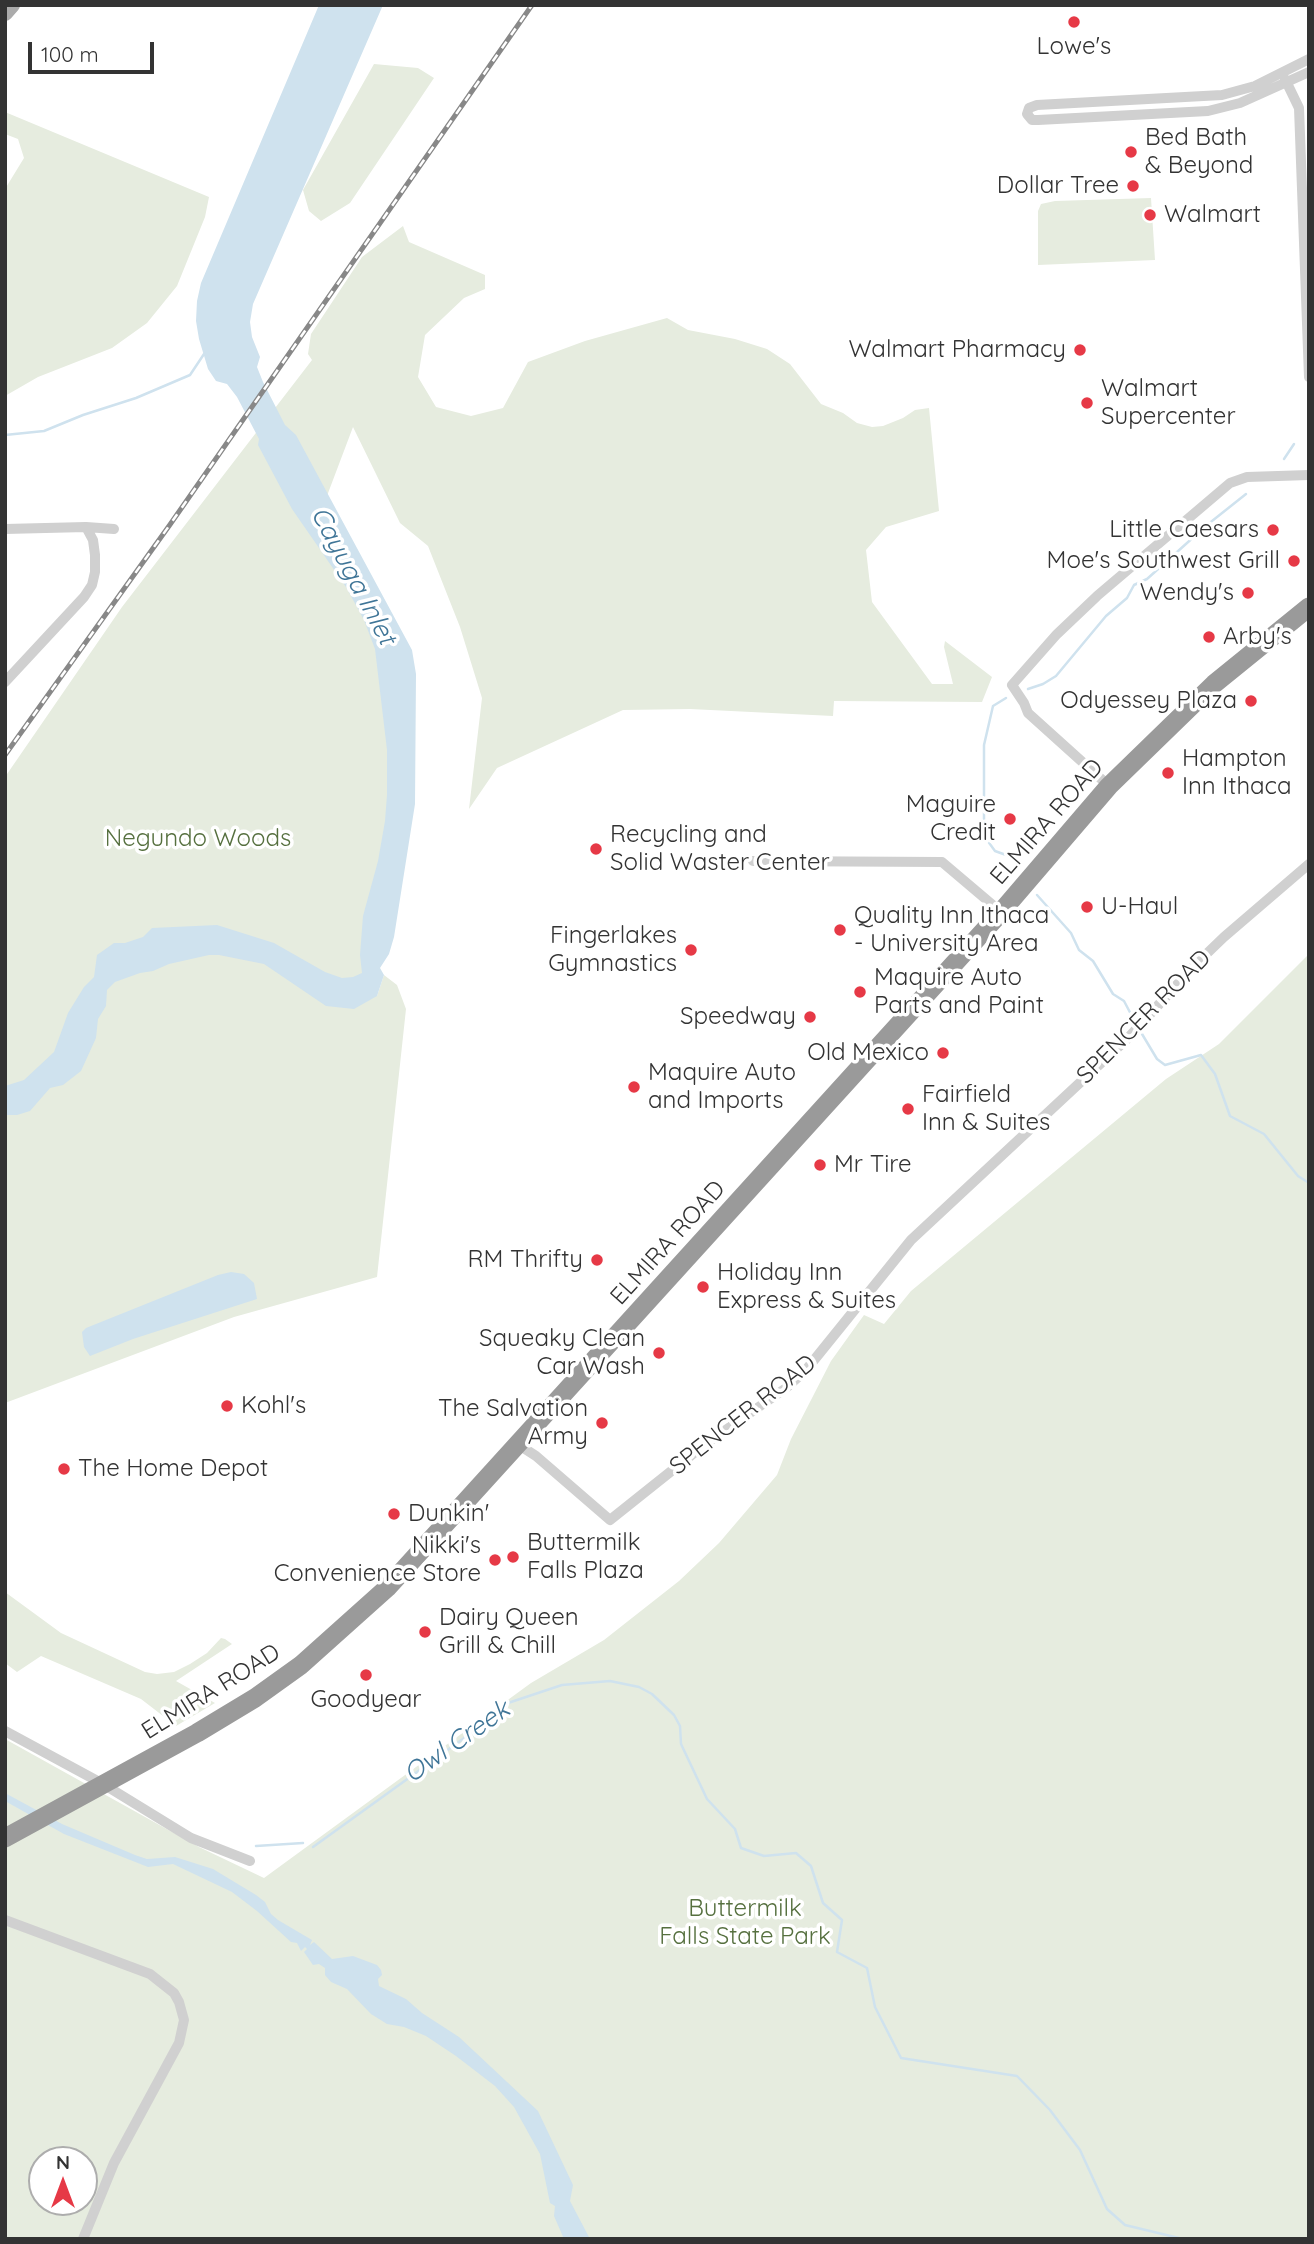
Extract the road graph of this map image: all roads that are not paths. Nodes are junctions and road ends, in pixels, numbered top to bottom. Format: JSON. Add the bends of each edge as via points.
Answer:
{"nodes":[{"id":1,"x":12,"y":5,"type":"edge"},
{"id":2,"x":5,"y":13,"type":"edge"},
{"id":3,"x":1309,"y":60,"type":"edge"},
{"id":4,"x":1309,"y":72,"type":"edge"},
{"id":5,"x":1284,"y":78,"type":"junction"},
{"id":6,"x":1309,"y":377,"type":"edge"},
{"id":7,"x":1309,"y":475,"type":"edge"},
{"id":8,"x":86,"y":527,"type":"junction"},
{"id":9,"x":5,"y":529,"type":"edge"},
{"id":10,"x":114,"y":529,"type":"dead end"},
{"id":11,"x":1309,"y":607,"type":"edge"},
{"id":12,"x":5,"y":682,"type":"edge"},
{"id":13,"x":1109,"y":786,"type":"junction"},
{"id":14,"x":753,"y":861,"type":"dead end"},
{"id":15,"x":1309,"y":864,"type":"edge"},
{"id":16,"x":1001,"y":912,"type":"junction"},
{"id":17,"x":519,"y":1445,"type":"junction"},
{"id":18,"x":5,"y":1731,"type":"edge"},
{"id":19,"x":103,"y":1784,"type":"junction"},
{"id":20,"x":5,"y":1838,"type":"edge"},
{"id":21,"x":250,"y":1861,"type":"dead end"},
{"id":22,"x":5,"y":1920,"type":"edge"},
{"id":23,"x":83,"y":2239,"type":"edge"}],
"edges":[{"from":1,"to":2,"type":"main road"},
{"from":3,"to":5,"type":"street"},
{"from":4,"to":5,"type":"street"},
{"from":5,"to":5,"type":"street","via":[[1222,95],[1037,105],[1027,114],[1038,120],[1192,113],[1240,103]]},
{"from":5,"to":6,"type":"street","via":[[1299,108]]},
{"from":7,"to":13,"type":"street","via":[[1247,477],[1230,483],[1097,596],[1012,685],[1028,713]]},
{"from":8,"to":9,"type":"street"},
{"from":8,"to":10,"type":"street"},
{"from":8,"to":12,"type":"street","via":[[95,555],[92,585]]},
{"from":11,"to":13,"type":"highway","name":"ELMIRA ROAD","via":[[1214,684]]},
{"from":13,"to":16,"type":"highway","name":"ELMIRA ROAD"},
{"from":14,"to":16,"type":"street","via":[[942,863]]},
{"from":15,"to":17,"type":"street","name":"SPENCER ROAD","via":[[1215,946],[1129,1037],[911,1240],[806,1370],[610,1520]]},
{"from":16,"to":17,"type":"highway","name":"ELMIRA ROAD"},
{"from":17,"to":19,"type":"highway","name":"ELMIRA ROAD","via":[[387,1588],[301,1665],[243,1705]]},
{"from":18,"to":19,"type":"street"},
{"from":19,"to":20,"type":"highway","name":"ELMIRA ROAD"},
{"from":19,"to":21,"type":"street","via":[[191,1838]]},
{"from":22,"to":23,"type":"street","via":[[150,1974],[179,2001],[184,2020],[179,2043],[114,2163]]}]}
